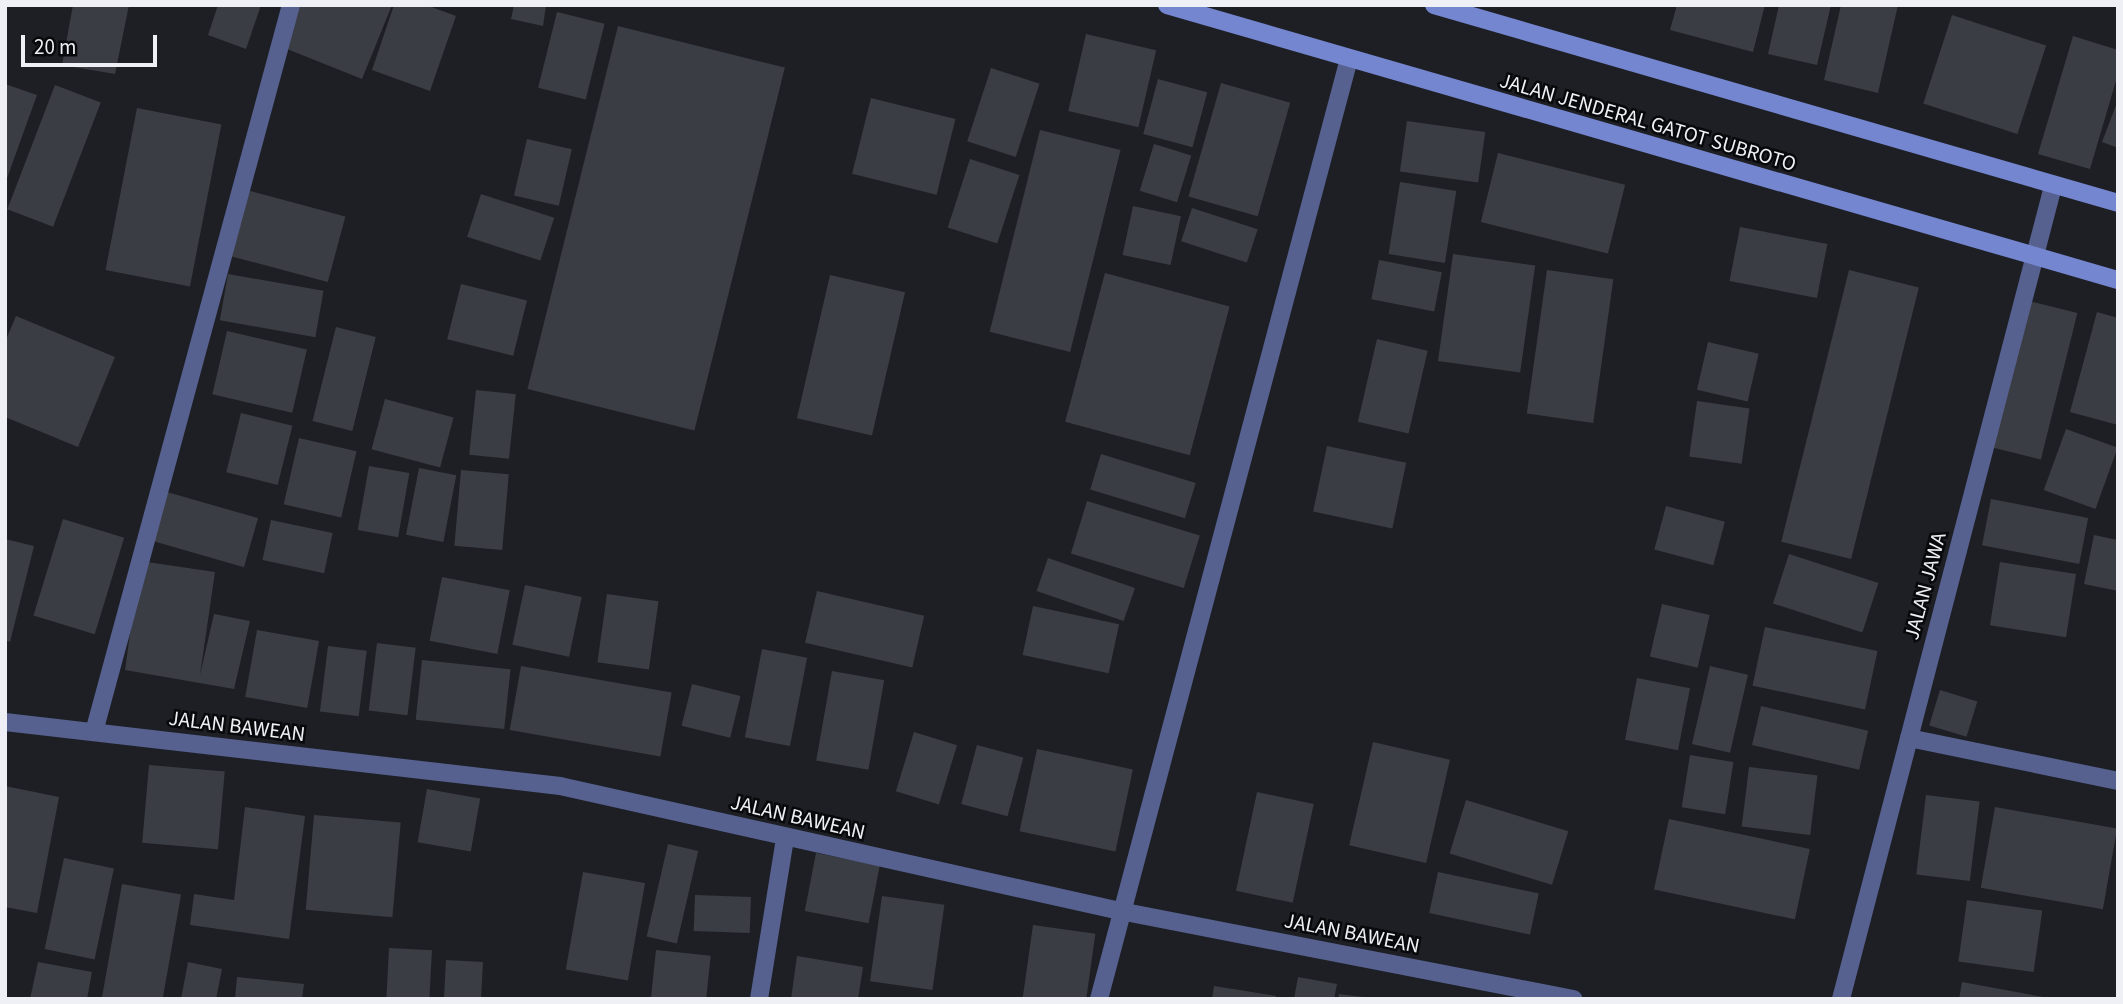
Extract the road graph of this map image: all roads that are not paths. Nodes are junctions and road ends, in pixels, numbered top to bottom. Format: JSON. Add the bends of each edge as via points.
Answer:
{"nodes":[{"id":1,"x":291,"y":5,"type":"edge"},
{"id":2,"x":1167,"y":5,"type":"edge"},
{"id":3,"x":1434,"y":5,"type":"edge"},
{"id":4,"x":1349,"y":59,"type":"junction"},
{"id":5,"x":2053,"y":186,"type":"junction"},
{"id":6,"x":2118,"y":203,"type":"edge"},
{"id":7,"x":2034,"y":257,"type":"junction"},
{"id":8,"x":2118,"y":280,"type":"edge"},
{"id":9,"x":5,"y":722,"type":"edge"},
{"id":10,"x":94,"y":732,"type":"junction"},
{"id":11,"x":1909,"y":738,"type":"junction"},
{"id":12,"x":2118,"y":781,"type":"edge"},
{"id":13,"x":785,"y":839,"type":"junction"},
{"id":14,"x":1120,"y":911,"type":"junction"},
{"id":15,"x":759,"y":999,"type":"edge"},
{"id":16,"x":1098,"y":999,"type":"edge"},
{"id":17,"x":1574,"y":999,"type":"edge"},
{"id":18,"x":1841,"y":999,"type":"edge"}],
"edges":[{"from":1,"to":10,"type":"street"},
{"from":2,"to":4,"type":"main road","name":"JALAN JENDERAL GATOT SUBROTO"},
{"from":3,"to":5,"type":"main road"},
{"from":4,"to":7,"type":"main road","name":"JALAN JENDERAL GATOT SUBROTO"},
{"from":4,"to":14,"type":"street"},
{"from":5,"to":6,"type":"main road"},
{"from":5,"to":7,"type":"street","name":"JALAN JAWA"},
{"from":7,"to":8,"type":"main road","name":"JALAN JENDERAL GATOT SUBROTO"},
{"from":7,"to":11,"type":"street","name":"JALAN JAWA"},
{"from":9,"to":10,"type":"street","name":"JALAN BAWEAN"},
{"from":10,"to":13,"type":"street","name":"JALAN BAWEAN","via":[[560,786]]},
{"from":11,"to":12,"type":"street"},
{"from":11,"to":18,"type":"street","name":"JALAN JAWA"},
{"from":13,"to":14,"type":"street","name":"JALAN BAWEAN"},
{"from":13,"to":15,"type":"street"},
{"from":14,"to":16,"type":"street"},
{"from":14,"to":17,"type":"street","name":"JALAN BAWEAN"}]}
